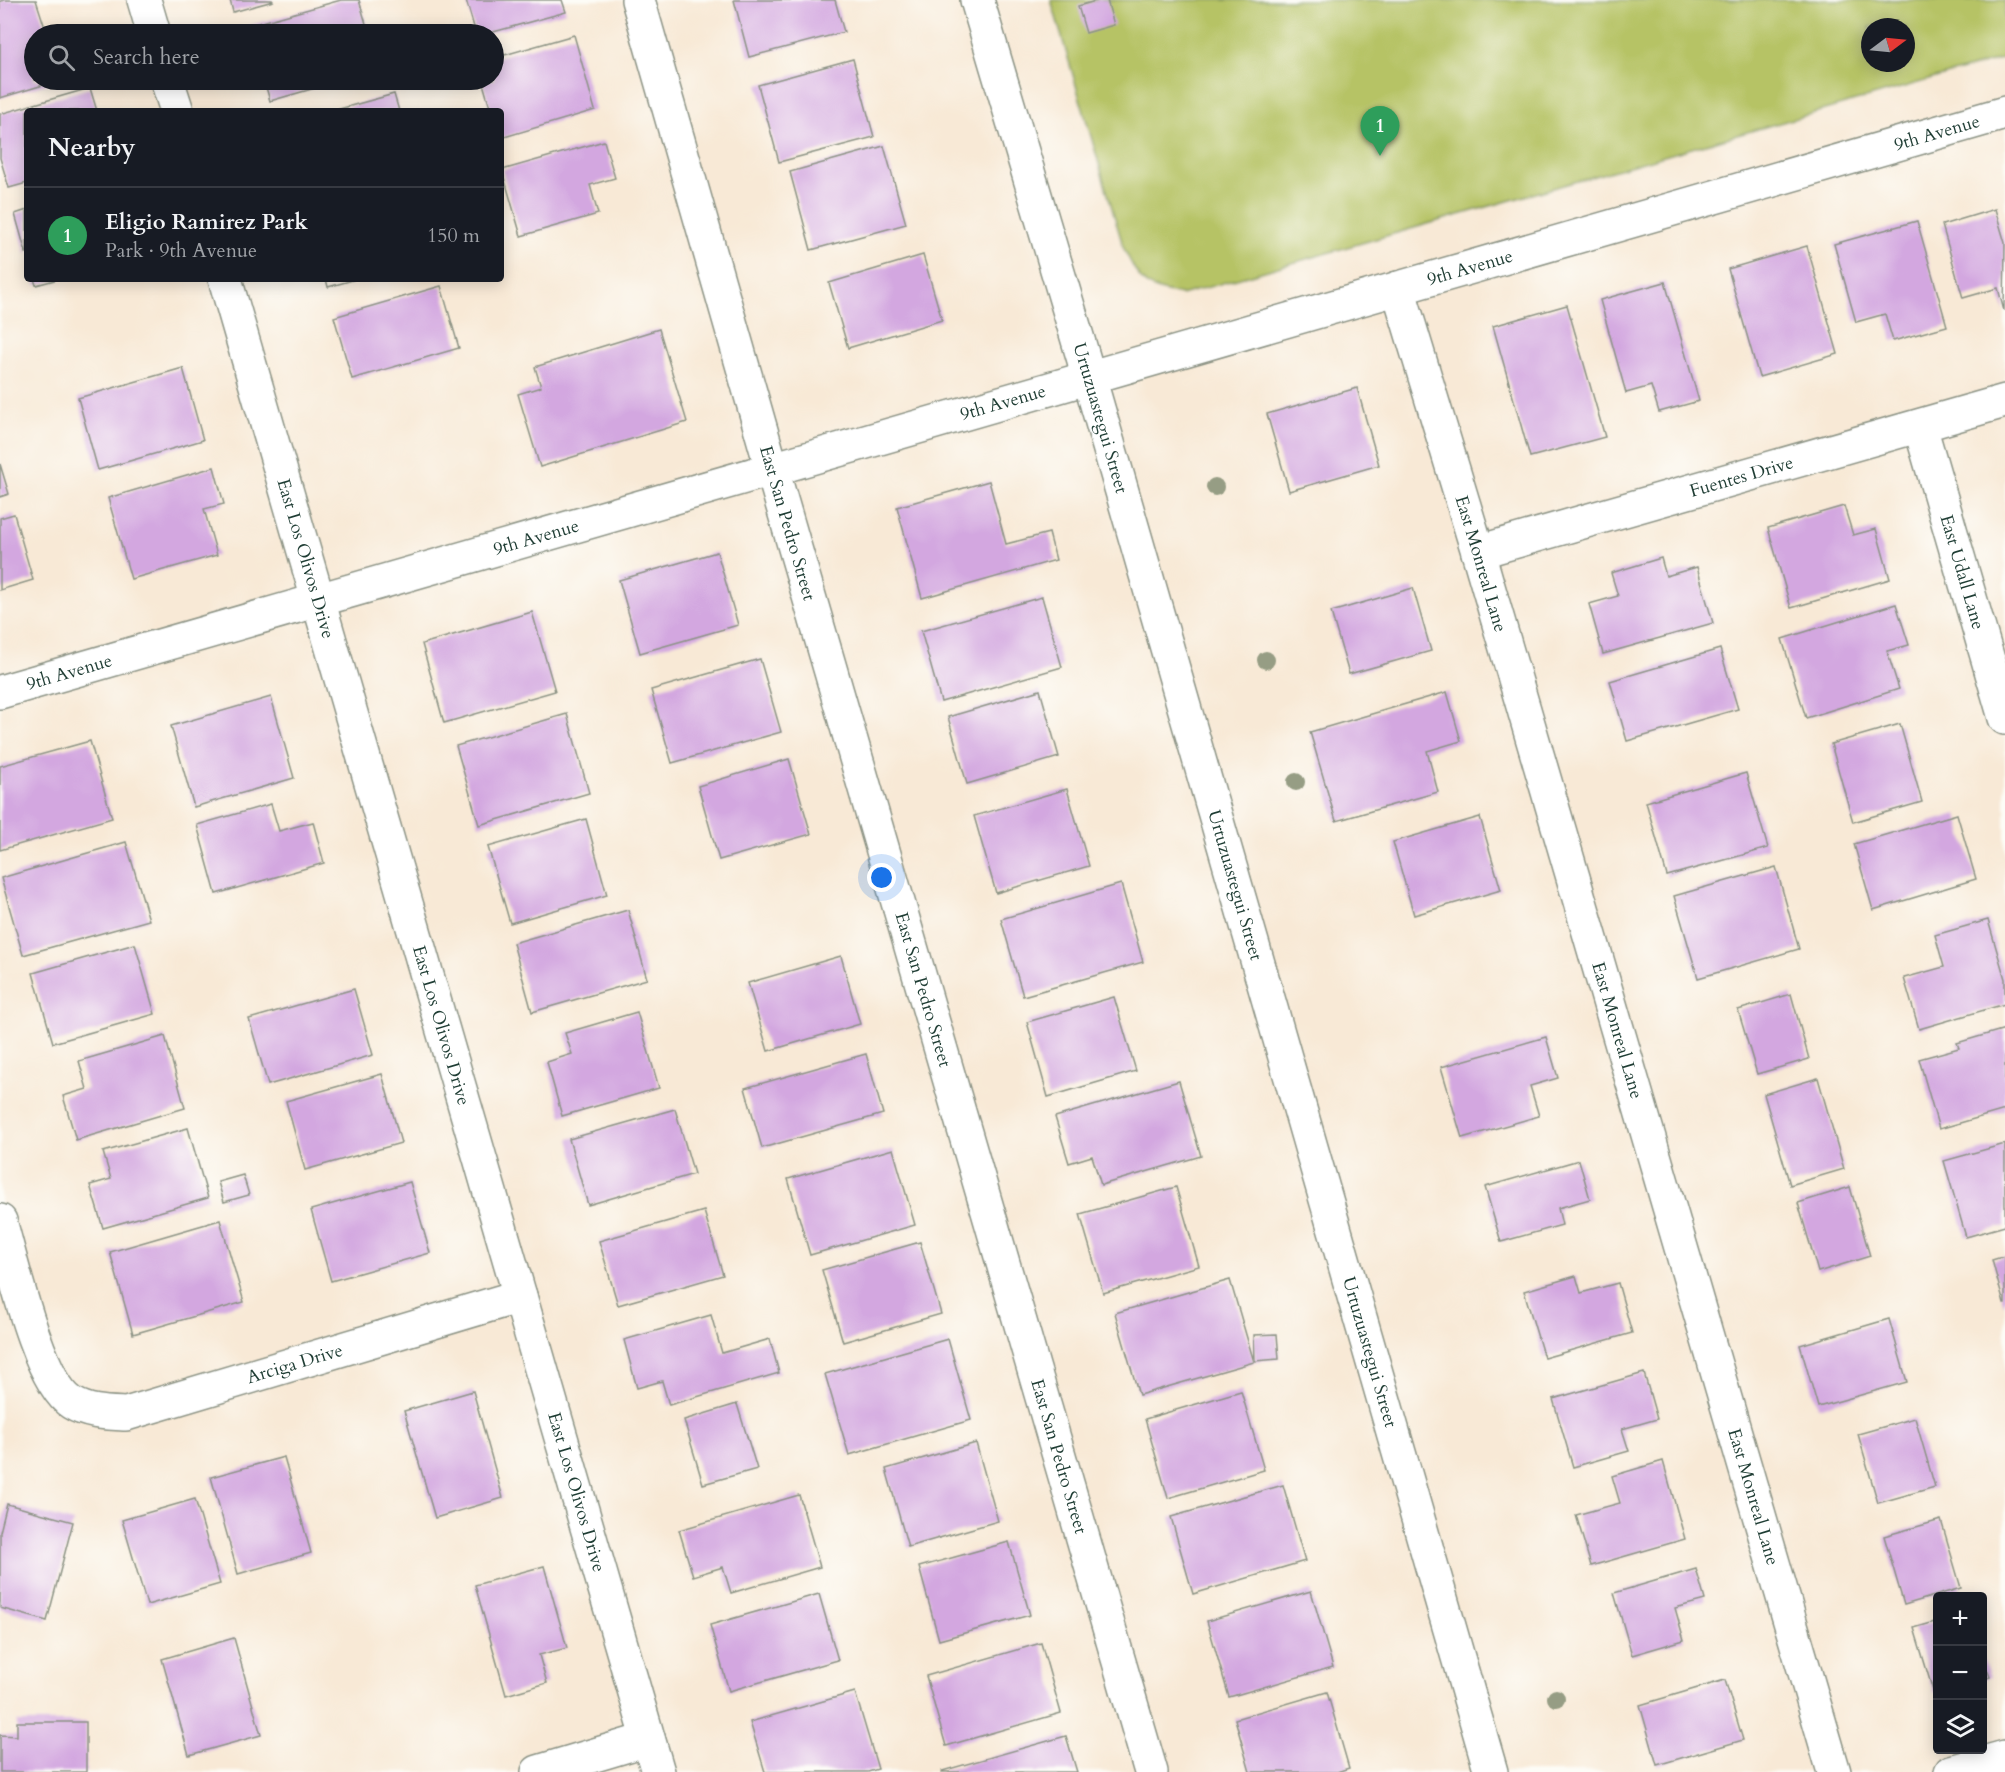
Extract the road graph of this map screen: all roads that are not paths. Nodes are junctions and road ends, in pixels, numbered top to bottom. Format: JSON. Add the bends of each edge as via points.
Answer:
{"nodes":[{"id":1,"x":144,"y":0,"type":"edge"},
{"id":2,"x":638,"y":0,"type":"edge"},
{"id":3,"x":977,"y":0,"type":"edge"},
{"id":4,"x":151,"y":24,"type":"edge"},
{"id":5,"x":170,"y":90,"type":"edge"},
{"id":6,"x":176,"y":108,"type":"edge"},
{"id":7,"x":2005,"y":113,"type":"edge"},
{"id":8,"x":226,"y":282,"type":"edge"},
{"id":9,"x":1398,"y":288,"type":"junction"},
{"id":10,"x":1089,"y":377,"type":"junction"},
{"id":11,"x":2005,"y":401,"type":"edge"},
{"id":12,"x":1920,"y":426,"type":"junction"},
{"id":13,"x":772,"y":469,"type":"junction"},
{"id":14,"x":1478,"y":552,"type":"junction"},
{"id":15,"x":318,"y":600,"type":"junction"},
{"id":16,"x":0,"y":692,"type":"edge"},
{"id":17,"x":2005,"y":718,"type":"edge"},
{"id":18,"x":0,"y":1221,"type":"edge"},
{"id":19,"x":520,"y":1296,"type":"junction"},
{"id":20,"x":648,"y":1739,"type":"junction"},
{"id":21,"x":2005,"y":1757,"type":"edge"},
{"id":22,"x":538,"y":1772,"type":"edge"},
{"id":23,"x":658,"y":1772,"type":"edge"},
{"id":24,"x":1151,"y":1772,"type":"edge"},
{"id":25,"x":1491,"y":1772,"type":"edge"},
{"id":26,"x":1834,"y":1772,"type":"edge"},
{"id":27,"x":1951,"y":1772,"type":"edge"}],
"edges":[{"from":1,"to":4,"type":"street"},
{"from":2,"to":13,"type":"street","name":"East San Pedro Street"},
{"from":3,"to":10,"type":"street","name":"Urtuzuastegui Street"},
{"from":5,"to":6,"type":"street"},
{"from":7,"to":9,"type":"street","name":"9th Avenue"},
{"from":8,"to":15,"type":"street","name":"East Los Olivos Drive"},
{"from":9,"to":10,"type":"street","name":"9th Avenue"},
{"from":9,"to":14,"type":"street","name":"East Monreal Lane"},
{"from":10,"to":13,"type":"street","name":"9th Avenue"},
{"from":10,"to":25,"type":"street","name":"Urtuzuastegui Street"},
{"from":11,"to":12,"type":"street","name":"Fuentes Drive"},
{"from":12,"to":14,"type":"street","name":"Fuentes Drive"},
{"from":12,"to":17,"type":"street","name":"East Udall Lane"},
{"from":13,"to":15,"type":"street","name":"9th Avenue"},
{"from":13,"to":24,"type":"street","name":"East San Pedro Street"},
{"from":14,"to":26,"type":"street","name":"East Monreal Lane"},
{"from":15,"to":16,"type":"street","name":"9th Avenue"},
{"from":15,"to":19,"type":"street","name":"East Los Olivos Drive"},
{"from":18,"to":19,"type":"street","name":"Arciga Drive","via":[[38,1353],[72,1403],[97,1413],[126,1414]]},
{"from":19,"to":20,"type":"street","name":"East Los Olivos Drive"},
{"from":20,"to":22,"type":"street"},
{"from":20,"to":23,"type":"street","name":"East Los Olivos Drive"},
{"from":21,"to":27,"type":"street"}]}
